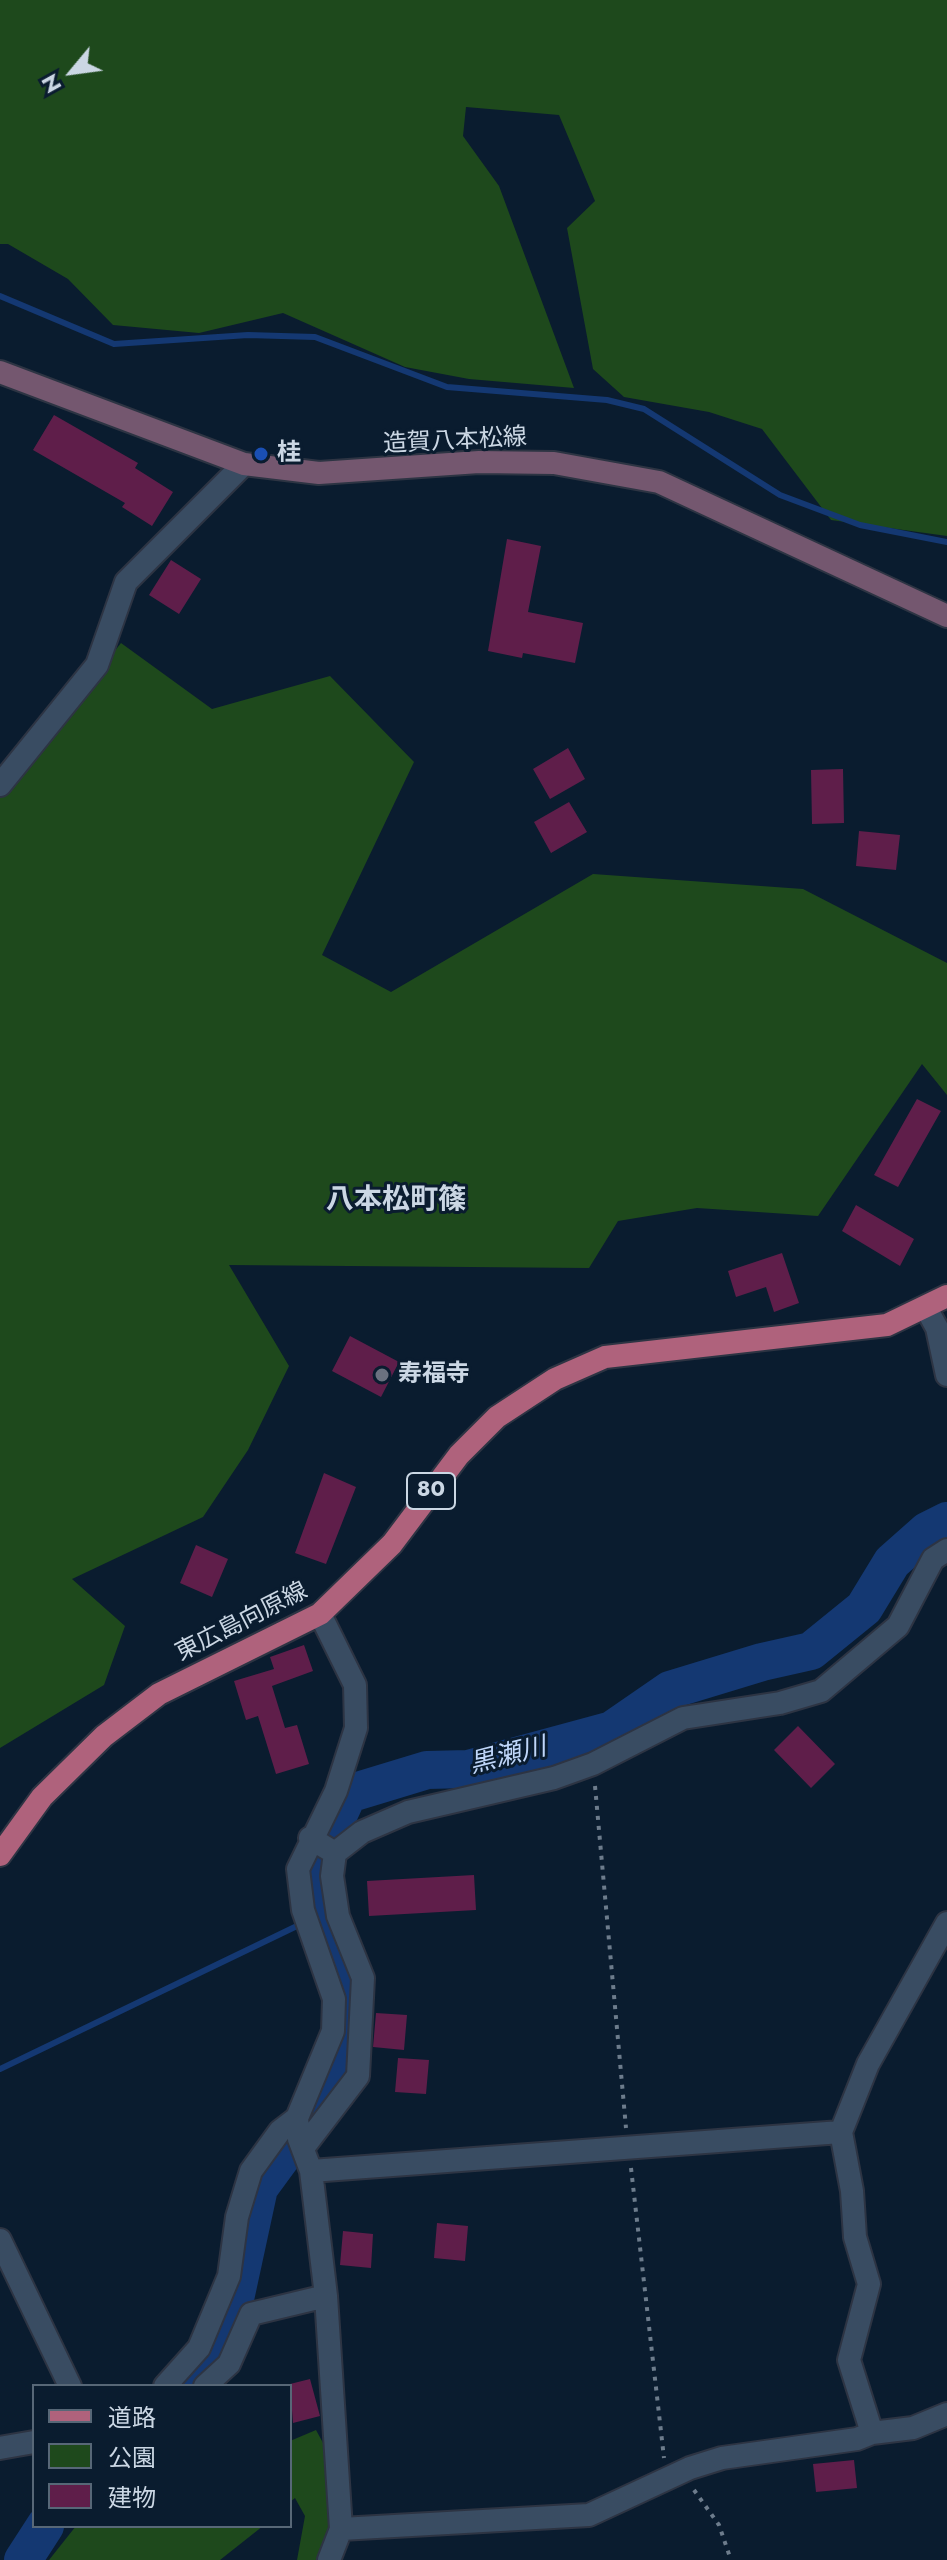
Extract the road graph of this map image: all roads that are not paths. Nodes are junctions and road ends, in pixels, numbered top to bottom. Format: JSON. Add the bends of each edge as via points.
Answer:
{"nodes":[{"id":1,"x":0,"y":372,"type":"edge"},
{"id":2,"x":244,"y":464,"type":"junction"},
{"id":3,"x":947,"y":616,"type":"edge"},
{"id":4,"x":0,"y":785,"type":"edge"},
{"id":5,"x":947,"y":1296,"type":"edge"},
{"id":6,"x":926,"y":1308,"type":"junction"},
{"id":7,"x":947,"y":1375,"type":"edge"},
{"id":8,"x":947,"y":1550,"type":"edge"},
{"id":9,"x":320,"y":1614,"type":"junction"},
{"id":10,"x":322,"y":1846,"type":"junction"},
{"id":11,"x":0,"y":1855,"type":"edge"},
{"id":12,"x":947,"y":1923,"type":"edge"},
{"id":13,"x":297,"y":2118,"type":"junction"},
{"id":14,"x":841,"y":2132,"type":"junction"},
{"id":15,"x":303,"y":2148,"type":"junction"},
{"id":16,"x":311,"y":2171,"type":"junction"},
{"id":17,"x":0,"y":2240,"type":"edge"},
{"id":18,"x":326,"y":2296,"type":"junction"},
{"id":19,"x":230,"y":2319,"type":"junction"},
{"id":20,"x":69,"y":2384,"type":"edge"},
{"id":21,"x":167,"y":2384,"type":"edge"},
{"id":22,"x":207,"y":2384,"type":"edge"},
{"id":23,"x":947,"y":2414,"type":"edge"},
{"id":24,"x":872,"y":2433,"type":"junction"},
{"id":25,"x":32,"y":2442,"type":"edge"},
{"id":26,"x":0,"y":2448,"type":"edge"},
{"id":27,"x":341,"y":2529,"type":"junction"},
{"id":28,"x":329,"y":2560,"type":"edge"}],
"edges":[{"from":1,"to":2,"type":"main road","name":"造賀八本松線"},
{"from":2,"to":3,"type":"main road","name":"造賀八本松線","via":[[319,473],[479,462],[616,471],[659,482]]},
{"from":2,"to":4,"type":"street","via":[[126,582],[97,665]]},
{"from":5,"to":6,"type":"main road","name":"東広島向原線","number":"80"},
{"from":6,"to":7,"type":"street","via":[[937,1328]]},
{"from":6,"to":9,"type":"main road","name":"東広島向原線","number":"80","via":[[887,1325],[605,1357],[555,1379],[497,1417],[459,1455],[392,1544]]},
{"from":8,"to":10,"type":"street","via":[[933,1559],[898,1626],[821,1691],[683,1718],[554,1778],[408,1812]]},
{"from":9,"to":10,"type":"street","via":[[355,1685],[356,1728]]},
{"from":9,"to":11,"type":"main road","name":"東広島向原線","number":"80","via":[[159,1694],[115,1727],[42,1797]]},
{"from":10,"to":13,"type":"street","via":[[298,1869],[303,1910],[334,1999],[333,2031]]},
{"from":10,"to":15,"type":"street","via":[[338,1916],[363,1978],[358,2076]]},
{"from":12,"to":14,"type":"street","via":[[868,2064]]},
{"from":13,"to":15,"type":"street"},
{"from":13,"to":19,"type":"street","via":[[280,2131],[251,2171],[237,2217]]},
{"from":14,"to":16,"type":"street"},
{"from":14,"to":24,"type":"street","via":[[855,2237],[869,2284],[849,2360]]},
{"from":15,"to":16,"type":"street"},
{"from":16,"to":18,"type":"street"},
{"from":17,"to":20,"type":"street"},
{"from":18,"to":19,"type":"street"},
{"from":18,"to":27,"type":"street"},
{"from":19,"to":21,"type":"street"},
{"from":19,"to":22,"type":"street","via":[[229,2364]]},
{"from":23,"to":24,"type":"street","via":[[913,2428]]},
{"from":24,"to":27,"type":"street","via":[[722,2458],[589,2515]]},
{"from":25,"to":26,"type":"street"},
{"from":27,"to":28,"type":"street"}]}
